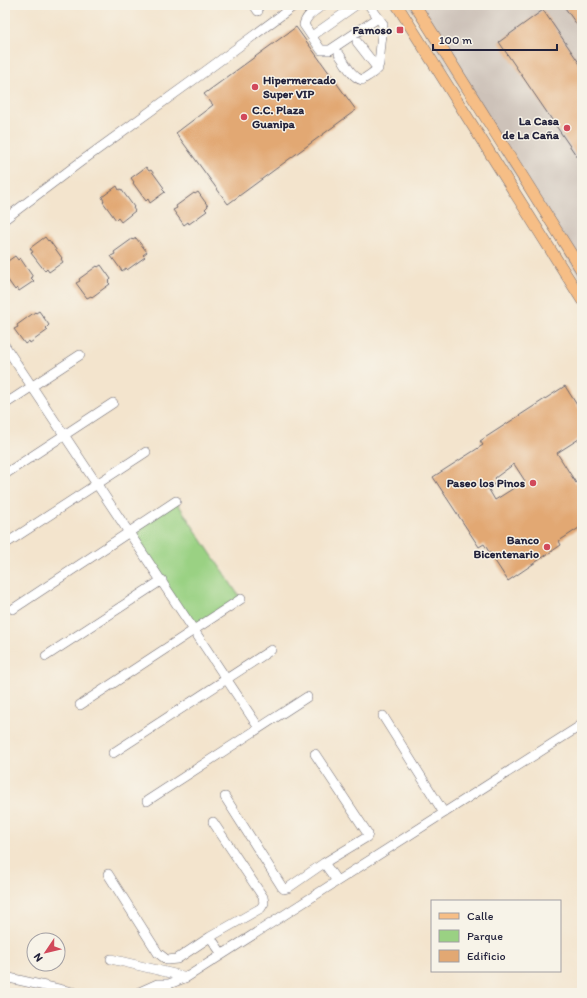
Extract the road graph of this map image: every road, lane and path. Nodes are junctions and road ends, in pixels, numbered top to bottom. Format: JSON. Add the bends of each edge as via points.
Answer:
{"nodes":[{"id":1,"x":295,"y":5,"type":"edge"},
{"id":2,"x":323,"y":5,"type":"edge"},
{"id":3,"x":356,"y":5,"type":"edge"},
{"id":4,"x":369,"y":5,"type":"edge"},
{"id":5,"x":397,"y":5,"type":"edge"},
{"id":6,"x":415,"y":5,"type":"edge"},
{"id":7,"x":378,"y":18,"type":"junction"},
{"id":8,"x":312,"y":36,"type":"junction"},
{"id":9,"x":357,"y":42,"type":"dead end"},
{"id":10,"x":339,"y":54,"type":"dead end"},
{"id":11,"x":378,"y":69,"type":"junction"},
{"id":12,"x":5,"y":219,"type":"edge"},
{"id":13,"x":582,"y":271,"type":"edge"},
{"id":14,"x":582,"y":300,"type":"edge"},
{"id":15,"x":5,"y":346,"type":"edge"},
{"id":16,"x":80,"y":355,"type":"dead end"},
{"id":17,"x":32,"y":387,"type":"junction"},
{"id":18,"x":113,"y":403,"type":"dead end"},
{"id":19,"x":5,"y":404,"type":"edge"},
{"id":20,"x":64,"y":435,"type":"junction"},
{"id":21,"x":146,"y":452,"type":"dead end"},
{"id":22,"x":5,"y":474,"type":"edge"},
{"id":23,"x":98,"y":484,"type":"junction"},
{"id":24,"x":176,"y":501,"type":"dead end"},
{"id":25,"x":129,"y":532,"type":"junction"},
{"id":26,"x":5,"y":544,"type":"edge"},
{"id":27,"x":162,"y":580,"type":"junction"},
{"id":28,"x":241,"y":599,"type":"dead end"},
{"id":29,"x":13,"y":609,"type":"dead end"},
{"id":30,"x":194,"y":630,"type":"junction"},
{"id":31,"x":271,"y":650,"type":"dead end"},
{"id":32,"x":46,"y":656,"type":"dead end"},
{"id":33,"x":227,"y":679,"type":"junction"},
{"id":34,"x":307,"y":697,"type":"dead end"},
{"id":35,"x":80,"y":705,"type":"dead end"},
{"id":36,"x":383,"y":716,"type":"dead end"},
{"id":37,"x":581,"y":725,"type":"edge"},
{"id":38,"x":259,"y":728,"type":"junction"},
{"id":39,"x":113,"y":753,"type":"dead end"},
{"id":40,"x":315,"y":754,"type":"dead end"},
{"id":41,"x":225,"y":797,"type":"dead end"},
{"id":42,"x":147,"y":801,"type":"dead end"},
{"id":43,"x":444,"y":813,"type":"junction"},
{"id":44,"x":213,"y":822,"type":"dead end"},
{"id":45,"x":324,"y":863,"type":"junction"},
{"id":46,"x":108,"y":874,"type":"dead end"},
{"id":47,"x":337,"y":881,"type":"junction"},
{"id":48,"x":210,"y":937,"type":"junction"},
{"id":49,"x":222,"y":954,"type":"junction"},
{"id":50,"x":111,"y":960,"type":"dead end"},
{"id":51,"x":187,"y":976,"type":"junction"},
{"id":52,"x":5,"y":978,"type":"edge"},
{"id":53,"x":169,"y":984,"type":"junction"},
{"id":54,"x":76,"y":993,"type":"edge"},
{"id":55,"x":138,"y":993,"type":"edge"},
{"id":56,"x":158,"y":993,"type":"edge"}],
"edges":[{"from":1,"to":12,"type":"street"},
{"from":2,"to":8,"type":"street","via":[[305,20],[304,25]]},
{"from":3,"to":8,"type":"street"},
{"from":4,"to":7,"type":"street"},
{"from":5,"to":14,"type":"main road"},
{"from":6,"to":13,"type":"main road"},
{"from":7,"to":8,"type":"street","via":[[330,50],[321,50]]},
{"from":7,"to":11,"type":"street","via":[[383,24]]},
{"from":9,"to":11,"type":"street"},
{"from":10,"to":11,"type":"street","via":[[357,79],[362,80]]},
{"from":15,"to":17,"type":"street"},
{"from":16,"to":17,"type":"street"},
{"from":17,"to":19,"type":"street"},
{"from":17,"to":20,"type":"street"},
{"from":18,"to":20,"type":"street"},
{"from":20,"to":22,"type":"street"},
{"from":20,"to":23,"type":"street"},
{"from":21,"to":23,"type":"street"},
{"from":23,"to":25,"type":"street"},
{"from":23,"to":26,"type":"street"},
{"from":24,"to":25,"type":"street"},
{"from":25,"to":27,"type":"street"},
{"from":25,"to":29,"type":"street"},
{"from":27,"to":30,"type":"street"},
{"from":27,"to":32,"type":"street"},
{"from":28,"to":30,"type":"street"},
{"from":30,"to":33,"type":"street"},
{"from":30,"to":35,"type":"street"},
{"from":31,"to":33,"type":"street"},
{"from":33,"to":38,"type":"street"},
{"from":33,"to":39,"type":"street"},
{"from":34,"to":38,"type":"street"},
{"from":36,"to":43,"type":"street"},
{"from":37,"to":43,"type":"street"},
{"from":38,"to":42,"type":"street"},
{"from":40,"to":45,"type":"street","via":[[368,834]]},
{"from":41,"to":45,"type":"street","via":[[284,889]]},
{"from":43,"to":47,"type":"street"},
{"from":44,"to":48,"type":"street","via":[[263,897],[264,903],[261,908]]},
{"from":45,"to":47,"type":"street"},
{"from":46,"to":48,"type":"street","via":[[158,953],[167,960],[177,960]]},
{"from":47,"to":49,"type":"street"},
{"from":48,"to":49,"type":"street"},
{"from":49,"to":51,"type":"street"},
{"from":50,"to":51,"type":"street"},
{"from":51,"to":53,"type":"street"},
{"from":52,"to":54,"type":"street"},
{"from":53,"to":55,"type":"street","via":[[158,984]]},
{"from":53,"to":56,"type":"street"}]}
